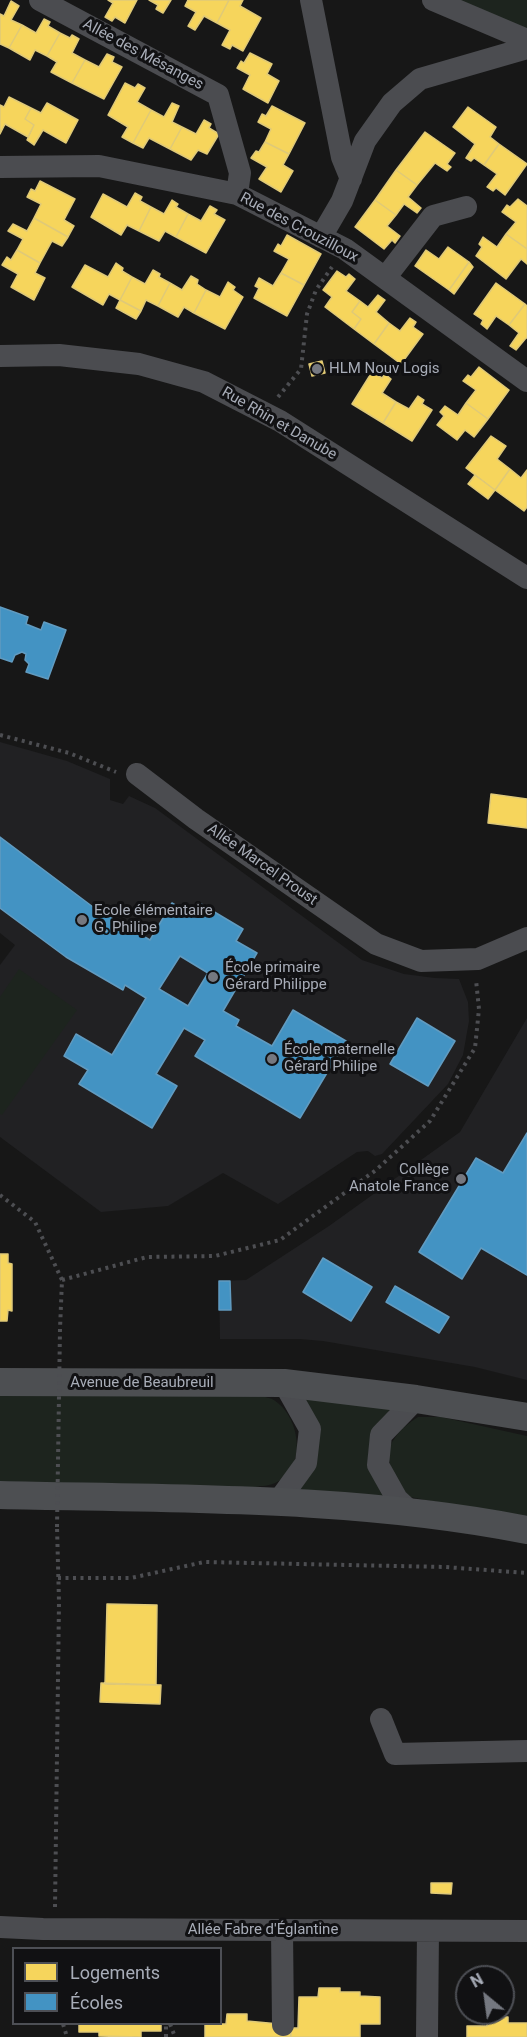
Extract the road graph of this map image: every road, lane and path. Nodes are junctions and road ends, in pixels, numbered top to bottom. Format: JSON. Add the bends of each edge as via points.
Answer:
{"nodes":[{"id":1,"x":40,"y":0,"type":"edge"},
{"id":2,"x":311,"y":0,"type":"edge"},
{"id":3,"x":433,"y":0,"type":"edge"},
{"id":4,"x":527,"y":40,"type":"edge"},
{"id":5,"x":527,"y":48,"type":"edge"},
{"id":6,"x":0,"y":167,"type":"edge"},
{"id":7,"x":351,"y":179,"type":"junction"},
{"id":8,"x":237,"y":194,"type":"junction"},
{"id":9,"x":466,"y":207,"type":"dead end"},
{"id":10,"x":321,"y":237,"type":"junction"},
{"id":11,"x":345,"y":249,"type":"junction"},
{"id":12,"x":385,"y":278,"type":"junction"},
{"id":13,"x":0,"y":356,"type":"edge"},
{"id":14,"x":527,"y":381,"type":"edge"},
{"id":15,"x":268,"y":415,"type":"junction"},
{"id":16,"x":527,"y":578,"type":"edge"},
{"id":17,"x":0,"y":735,"type":"edge"},
{"id":18,"x":138,"y":774,"type":"joint"},
{"id":19,"x":527,"y":938,"type":"edge"},
{"id":20,"x":475,"y":972,"type":"dead end"},
{"id":21,"x":0,"y":1195,"type":"edge"},
{"id":22,"x":62,"y":1280,"type":"junction"},
{"id":23,"x":0,"y":1382,"type":"edge"},
{"id":24,"x":284,"y":1383,"type":"junction"},
{"id":25,"x":416,"y":1399,"type":"junction"},
{"id":26,"x":527,"y":1417,"type":"edge"},
{"id":27,"x":0,"y":1496,"type":"edge"},
{"id":28,"x":277,"y":1503,"type":"junction"},
{"id":29,"x":411,"y":1512,"type":"junction"},
{"id":30,"x":527,"y":1530,"type":"edge"},
{"id":31,"x":527,"y":1573,"type":"edge"},
{"id":32,"x":58,"y":1578,"type":"junction"},
{"id":33,"x":381,"y":1719,"type":"dead end"},
{"id":34,"x":527,"y":1751,"type":"edge"},
{"id":35,"x":4,"y":1928,"type":"edge"},
{"id":36,"x":54,"y":1929,"type":"junction"},
{"id":37,"x":282,"y":1930,"type":"junction"},
{"id":38,"x":527,"y":1930,"type":"edge"},
{"id":39,"x":428,"y":1931,"type":"junction"},
{"id":40,"x":283,"y":2025,"type":"dead end"},
{"id":41,"x":427,"y":2037,"type":"edge"}],
"edges":[{"from":1,"to":8,"type":"street","name":"Allée des Mésanges","via":[[218,95],[240,173]]},
{"from":2,"to":7,"type":"street","via":[[342,157]]},
{"from":3,"to":4,"type":"street"},
{"from":5,"to":7,"type":"street","via":[[420,79],[392,103],[365,141]]},
{"from":6,"to":8,"type":"street","name":"Rue des Crouzilloux","via":[[99,166]]},
{"from":7,"to":10,"type":"street"},
{"from":8,"to":10,"type":"street","name":"Rue des Crouzilloux"},
{"from":9,"to":12,"type":"street","via":[[433,216]]},
{"from":10,"to":11,"type":"street","name":"Rue des Crouzilloux"},
{"from":11,"to":12,"type":"street","name":"Rue des Crouzilloux"},
{"from":11,"to":15,"type":"path","via":[[316,290],[307,314],[302,369],[280,393]]},
{"from":12,"to":14,"type":"street","name":"Rue des Crouzilloux"},
{"from":13,"to":15,"type":"street","name":"Rue Rhin et Danube","via":[[59,355],[139,364],[204,382]]},
{"from":15,"to":16,"type":"street","name":"Rue Rhin et Danube"},
{"from":17,"to":18,"type":"path","via":[[69,753],[117,773]]},
{"from":18,"to":19,"type":"street","name":"Allée Marcel Proust","via":[[376,944],[421,962],[478,959]]},
{"from":20,"to":22,"type":"path","via":[[479,1009],[475,1048],[430,1121],[376,1170],[280,1240],[215,1256],[147,1257]]},
{"from":21,"to":22,"type":"path","via":[[35,1222]]},
{"from":22,"to":32,"type":"path","bridge":true},
{"from":23,"to":24,"type":"main road","name":"Avenue de Beaubreuil"},
{"from":24,"to":25,"type":"main road","name":"Avenue de Beaubreuil"},
{"from":24,"to":28,"type":"street","via":[[310,1429],[306,1463]]},
{"from":25,"to":26,"type":"main road","name":"Avenue de Beaubreuil"},
{"from":25,"to":29,"type":"street","via":[[381,1435],[378,1465],[397,1499]]},
{"from":27,"to":28,"type":"main road"},
{"from":28,"to":29,"type":"main road"},
{"from":29,"to":30,"type":"main road"},
{"from":31,"to":32,"type":"path","via":[[445,1567],[204,1562],[131,1578]]},
{"from":32,"to":36,"type":"path"},
{"from":33,"to":34,"type":"street","via":[[395,1754]]},
{"from":35,"to":36,"type":"street","name":"Allée Fabre d'Églantine"},
{"from":36,"to":37,"type":"street","name":"Allée Fabre d'Églantine"},
{"from":37,"to":39,"type":"street","name":"Allée Fabre d'Églantine"},
{"from":37,"to":40,"type":"street"},
{"from":38,"to":39,"type":"street","name":"Allée Fabre d'Églantine"},
{"from":39,"to":41,"type":"street"}]}
